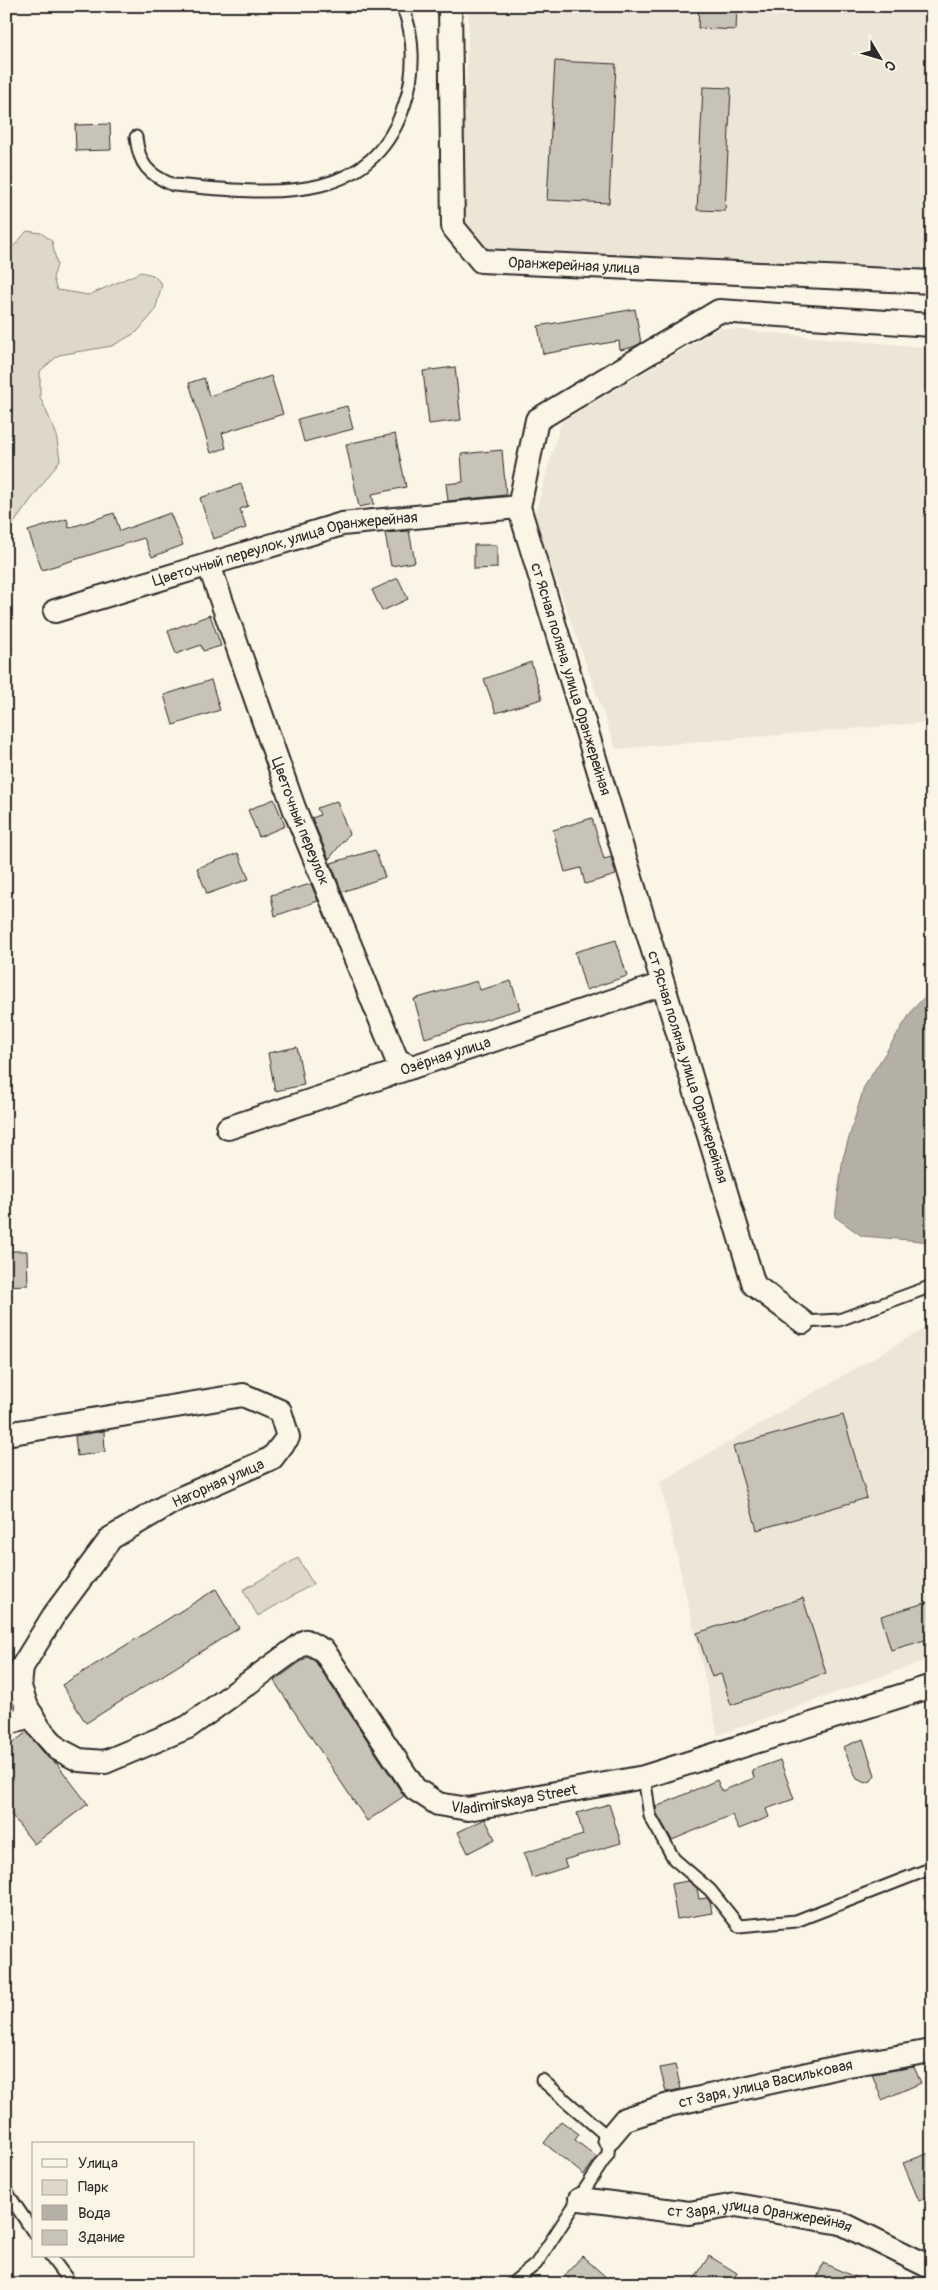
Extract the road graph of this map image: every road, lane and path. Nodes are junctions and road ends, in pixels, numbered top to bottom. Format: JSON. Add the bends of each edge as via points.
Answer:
{"nodes":[{"id":1,"x":402,"y":6,"type":"edge"},
{"id":2,"x":450,"y":6,"type":"edge"},
{"id":3,"x":136,"y":138,"type":"dead end"},
{"id":4,"x":932,"y":282,"type":"edge"},
{"id":5,"x":932,"y":326,"type":"edge"},
{"id":6,"x":519,"y":507,"type":"junction"},
{"id":7,"x":209,"y":565,"type":"junction"},
{"id":8,"x":55,"y":611,"type":"dead end"},
{"id":9,"x":663,"y":984,"type":"junction"},
{"id":10,"x":412,"y":1068,"type":"junction"},
{"id":11,"x":228,"y":1128,"type":"dead end"},
{"id":12,"x":932,"y":1286,"type":"edge"},
{"id":13,"x":802,"y":1322,"type":"joint"},
{"id":14,"x":6,"y":1434,"type":"edge"},
{"id":15,"x":932,"y":1686,"type":"edge"},
{"id":16,"x":32,"y":1715,"type":"junction"},
{"id":17,"x":6,"y":1724,"type":"edge"},
{"id":18,"x":79,"y":1760,"type":"joint"},
{"id":19,"x":644,"y":1777,"type":"junction"},
{"id":20,"x":932,"y":1868,"type":"edge"},
{"id":21,"x":932,"y":2051,"type":"edge"},
{"id":22,"x":542,"y":2080,"type":"dead end"},
{"id":23,"x":609,"y":2138,"type":"junction"},
{"id":24,"x":6,"y":2191,"type":"edge"},
{"id":25,"x":580,"y":2199,"type":"junction"},
{"id":26,"x":32,"y":2231,"type":"edge"},
{"id":27,"x":52,"y":2258,"type":"edge"},
{"id":28,"x":932,"y":2268,"type":"edge"},
{"id":29,"x":71,"y":2284,"type":"edge"},
{"id":30,"x":511,"y":2284,"type":"edge"}],
"edges":[{"from":1,"to":3,"type":"lane","via":[[411,34],[412,65],[410,89],[401,117],[390,138],[378,151],[340,180],[296,191],[173,185],[148,170],[138,154]]},
{"from":2,"to":4,"type":"street","name":"Оранжерейная улица","via":[[453,227],[481,261]]},
{"from":5,"to":6,"type":"street","name":"ст Ясная поляна, улица Оранжерейная","via":[[719,311],[537,420]]},
{"from":6,"to":7,"type":"street","name":"Цветочный переулок, улица Оранжерейная","via":[[342,524]]},
{"from":6,"to":9,"type":"street","name":"ст Ясная поляна, улица Оранжерейная"},
{"from":7,"to":8,"type":"street","name":"Цветочный переулок, улица Оранжерейная"},
{"from":7,"to":10,"type":"street","name":"Цветочный переулок","via":[[294,808],[397,1060]]},
{"from":9,"to":10,"type":"street","name":"Озёрная улица"},
{"from":9,"to":13,"type":"street","name":"ст Ясная поляна, улица Оранжерейная","via":[[754,1285]]},
{"from":10,"to":11,"type":"street","name":"Озёрная улица"},
{"from":12,"to":13,"type":"lane","via":[[839,1320]]},
{"from":14,"to":16,"type":"street","name":"Нагорная улица","via":[[243,1395],[280,1412],[288,1437],[272,1458],[174,1501],[111,1538],[54,1615],[22,1667],[20,1687]]},
{"from":15,"to":19,"type":"street","name":"Vladimirskaya Street"},
{"from":16,"to":17,"type":"street"},
{"from":16,"to":18,"type":"street","name":"Нагорная улица","via":[[58,1749]]},
{"from":18,"to":19,"type":"street","name":"Vladimirskaya Street","via":[[105,1762],[188,1727],[306,1642],[324,1652],[415,1789],[438,1804],[468,1809]]},
{"from":19,"to":20,"type":"lane","via":[[650,1816],[674,1860],[710,1890],[739,1926],[796,1921]]},
{"from":21,"to":23,"type":"street","name":"ст Заря, улица Васильковая","via":[[843,2066],[669,2104],[625,2119]]},
{"from":22,"to":23,"type":"lane"},
{"from":23,"to":25,"type":"lane","via":[[608,2154]]},
{"from":24,"to":26,"type":"lane"},
{"from":25,"to":28,"type":"street","name":"ст Заря, улица Оранжерейная","via":[[689,2212],[736,2206],[841,2223]]},
{"from":25,"to":30,"type":"lane","via":[[536,2264]]},
{"from":27,"to":29,"type":"lane"}]}
